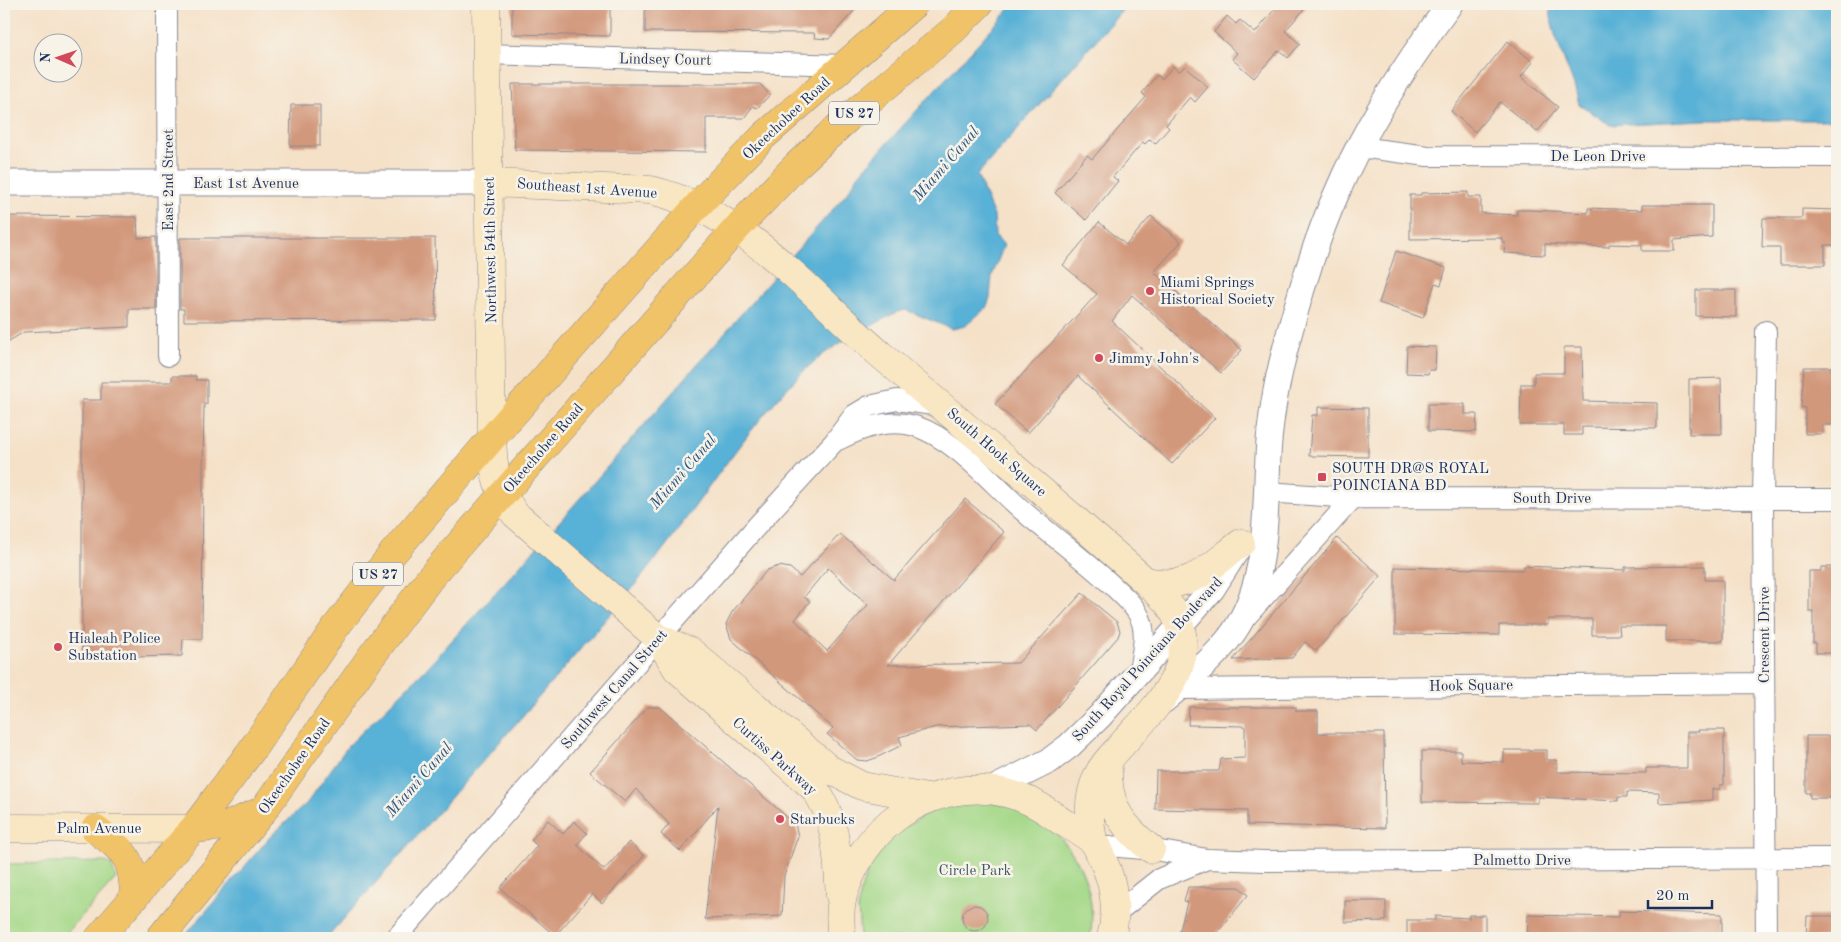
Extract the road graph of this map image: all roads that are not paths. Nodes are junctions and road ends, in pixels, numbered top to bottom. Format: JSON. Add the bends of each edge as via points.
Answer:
{"nodes":[{"id":1,"x":167,"y":4,"type":"edge"},
{"id":2,"x":486,"y":4,"type":"edge"},
{"id":3,"x":914,"y":4,"type":"edge"},
{"id":4,"x":979,"y":4,"type":"edge"},
{"id":5,"x":1450,"y":4,"type":"edge"},
{"id":6,"x":487,"y":54,"type":"junction"},
{"id":7,"x":844,"y":65,"type":"junction"},
{"id":8,"x":1359,"y":147,"type":"junction"},
{"id":9,"x":1837,"y":157,"type":"edge"},
{"id":10,"x":4,"y":183,"type":"edge"},
{"id":11,"x":168,"y":183,"type":"junction"},
{"id":12,"x":489,"y":183,"type":"junction"},
{"id":13,"x":697,"y":206,"type":"junction"},
{"id":14,"x":736,"y":229,"type":"junction"},
{"id":15,"x":1766,"y":331,"type":"dead end"},
{"id":16,"x":168,"y":356,"type":"dead end"},
{"id":17,"x":945,"y":407,"type":"junction"},
{"id":18,"x":912,"y":426,"type":"joint"},
{"id":19,"x":492,"y":438,"type":"junction"},
{"id":20,"x":834,"y":442,"type":"junction"},
{"id":21,"x":1266,"y":492,"type":"junction"},
{"id":22,"x":502,"y":495,"type":"junction"},
{"id":23,"x":1353,"y":498,"type":"junction"},
{"id":24,"x":1763,"y":499,"type":"junction"},
{"id":25,"x":1837,"y":499,"type":"edge"},
{"id":26,"x":1067,"y":513,"type":"junction"},
{"id":27,"x":1048,"y":532,"type":"junction"},
{"id":28,"x":1241,"y":544,"type":"junction"},
{"id":29,"x":1145,"y":581,"type":"junction"},
{"id":30,"x":1180,"y":626,"type":"junction"},
{"id":31,"x":1236,"y":628,"type":"junction"},
{"id":32,"x":658,"y":638,"type":"junction"},
{"id":33,"x":1140,"y":671,"type":"junction"},
{"id":34,"x":1764,"y":683,"type":"junction"},
{"id":35,"x":1178,"y":689,"type":"junction"},
{"id":36,"x":1156,"y":707,"type":"junction"},
{"id":37,"x":1108,"y":760,"type":"junction"},
{"id":38,"x":991,"y":790,"type":"junction"},
{"id":39,"x":927,"y":798,"type":"junction"},
{"id":40,"x":263,"y":810,"type":"junction"},
{"id":41,"x":4,"y":828,"type":"edge"},
{"id":42,"x":95,"y":829,"type":"junction"},
{"id":43,"x":193,"y":829,"type":"junction"},
{"id":44,"x":1094,"y":843,"type":"junction"},
{"id":45,"x":1150,"y":849,"type":"junction"},
{"id":46,"x":1767,"y":858,"type":"junction"},
{"id":47,"x":1837,"y":858,"type":"edge"},
{"id":48,"x":1207,"y":859,"type":"junction"},
{"id":49,"x":134,"y":898,"type":"junction"},
{"id":50,"x":839,"y":926,"type":"edge"},
{"id":51,"x":1118,"y":927,"type":"edge"},
{"id":52,"x":99,"y":938,"type":"edge"},
{"id":53,"x":160,"y":938,"type":"edge"},
{"id":54,"x":396,"y":938,"type":"edge"},
{"id":55,"x":1766,"y":938,"type":"edge"}],
"edges":[{"from":1,"to":11,"type":"street","name":"East 2nd Street"},
{"from":2,"to":6,"type":"main road","name":"Northwest 54th Street"},
{"from":3,"to":7,"type":"highway","name":"Okeechobee Road","number":"US 27"},
{"from":4,"to":14,"type":"highway","name":"Okeechobee Road","number":"US 27","via":[[797,165]]},
{"from":5,"to":8,"type":"street","name":"South Royal Poinciana Boulevard","via":[[1394,86]]},
{"from":6,"to":7,"type":"street","name":"Lindsey Court"},
{"from":6,"to":12,"type":"main road","name":"Northwest 54th Street"},
{"from":7,"to":13,"type":"highway","name":"Okeechobee Road","number":"US 27","via":[[766,134]]},
{"from":8,"to":9,"type":"street","name":"De Leon Drive","via":[[1428,156]]},
{"from":8,"to":21,"type":"street","name":"South Royal Poinciana Boulevard","via":[[1313,255],[1288,339],[1271,419]]},
{"from":10,"to":11,"type":"street","name":"East 1st Avenue"},
{"from":11,"to":12,"type":"street","name":"East 1st Avenue"},
{"from":11,"to":16,"type":"street","name":"East 2nd Street"},
{"from":12,"to":13,"type":"main road","name":"Southeast 1st Avenue","via":[[650,190]]},
{"from":12,"to":19,"type":"main road","name":"Northwest 54th Street"},
{"from":13,"to":14,"type":"main road","name":"Southeast 1st Avenue"},
{"from":13,"to":19,"type":"highway","name":"Okeechobee Road","number":"US 27"},
{"from":14,"to":17,"type":"main road","name":"South Hook Square","via":[[779,262],[881,355]]},
{"from":14,"to":22,"type":"highway","name":"Okeechobee Road","number":"US 27"},
{"from":15,"to":24,"type":"street","name":"Crescent Drive"},
{"from":17,"to":20,"type":"street","name":"Southwest Canal Street","via":[[916,401],[884,401],[854,415]]},
{"from":17,"to":26,"type":"main road","name":"South Hook Square"},
{"from":18,"to":20,"type":"street","name":"Southwest Canal Street","via":[[870,427]]},
{"from":18,"to":27,"type":"street","name":"South Hook Square","via":[[930,432],[950,445]]},
{"from":19,"to":22,"type":"main road","name":"Northwest 54th Street","via":[[494,470]]},
{"from":19,"to":43,"type":"highway","name":"Okeechobee Road","number":"US 27","via":[[392,554],[335,628]]},
{"from":20,"to":32,"type":"street","name":"Southwest Canal Street"},
{"from":21,"to":23,"type":"street","name":"South Drive"},
{"from":21,"to":28,"type":"street","name":"South Royal Poinciana Boulevard"},
{"from":21,"to":31,"type":"street","name":"South Royal Poinciana Boulevard","via":[[1257,579]]},
{"from":22,"to":32,"type":"main road","name":"Curtiss Parkway","via":[[516,514]]},
{"from":22,"to":40,"type":"highway","name":"Okeechobee Road","number":"US 27","via":[[430,578]]},
{"from":23,"to":24,"type":"street","name":"South Drive"},
{"from":23,"to":31,"type":"street"},
{"from":24,"to":25,"type":"street","name":"South Drive"},
{"from":24,"to":34,"type":"street","name":"Crescent Drive"},
{"from":26,"to":27,"type":"street"},
{"from":26,"to":29,"type":"main road","name":"South Hook Square"},
{"from":27,"to":33,"type":"street","name":"South Hook Square","via":[[1102,576],[1138,613],[1144,636]]},
{"from":28,"to":29,"type":"main road","via":[[1190,580],[1176,584]]},
{"from":28,"to":30,"type":"street","name":"South Royal Poinciana Boulevard","via":[[1226,570]]},
{"from":29,"to":30,"type":"main road","name":"South Hook Square","via":[[1168,603]]},
{"from":30,"to":33,"type":"street","name":"South Royal Poinciana Boulevard"},
{"from":30,"to":36,"type":"main road","name":"South Hook Square","via":[[1183,661]]},
{"from":31,"to":35,"type":"street","name":"South Royal Poinciana Boulevard"},
{"from":32,"to":39,"type":"main road","name":"Curtiss Parkway","via":[[691,652],[829,770],[846,780],[880,791]]},
{"from":32,"to":50,"type":"main road","name":"Curtiss Parkway","via":[[677,669],[814,788],[822,799],[829,812],[836,841]]},
{"from":32,"to":54,"type":"street","name":"Southwest Canal Street"},
{"from":33,"to":38,"type":"street","name":"South Royal Poinciana Boulevard","via":[[1069,746],[1034,770]]},
{"from":34,"to":35,"type":"street","name":"Hook Square"},
{"from":34,"to":46,"type":"street","name":"Crescent Drive"},
{"from":35,"to":36,"type":"street","name":"South Royal Poinciana Boulevard"},
{"from":36,"to":37,"type":"main road","name":"South Royal Poinciana Boulevard"},
{"from":37,"to":44,"type":"main road","name":"South Royal Poinciana Boulevard","via":[[1098,776],[1089,804]]},
{"from":37,"to":45,"type":"main road","via":[[1109,790],[1117,813],[1130,832]]},
{"from":38,"to":39,"type":"main road","via":[[960,790]]},
{"from":38,"to":44,"type":"main road","via":[[1029,800]]},
{"from":39,"to":50,"type":"main road","via":[[892,820],[864,851],[852,873]]},
{"from":40,"to":43,"type":"highway","via":[[226,826]]},
{"from":40,"to":53,"type":"highway","name":"Okeechobee Road","number":"US 27"},
{"from":41,"to":42,"type":"main road","name":"Palm Avenue"},
{"from":42,"to":43,"type":"main road","name":"Palm Avenue"},
{"from":42,"to":49,"type":"highway","via":[[120,848],[129,860],[134,878]]},
{"from":43,"to":49,"type":"highway","name":"Okeechobee Road","number":"US 27"},
{"from":44,"to":45,"type":"street","name":"Palmetto Drive"},
{"from":44,"to":51,"type":"main road","name":"South Royal Poinciana Boulevard","via":[[1108,872]]},
{"from":45,"to":48,"type":"street","name":"Palmetto Drive"},
{"from":46,"to":47,"type":"street","name":"Palmetto Drive"},
{"from":46,"to":48,"type":"street","name":"Palmetto Drive"},
{"from":46,"to":55,"type":"street","name":"Crescent Drive"},
{"from":48,"to":51,"type":"street","name":"Palmetto Drive","via":[[1159,879]]},
{"from":49,"to":52,"type":"highway","name":"Okeechobee Road","number":"US 27"}]}
